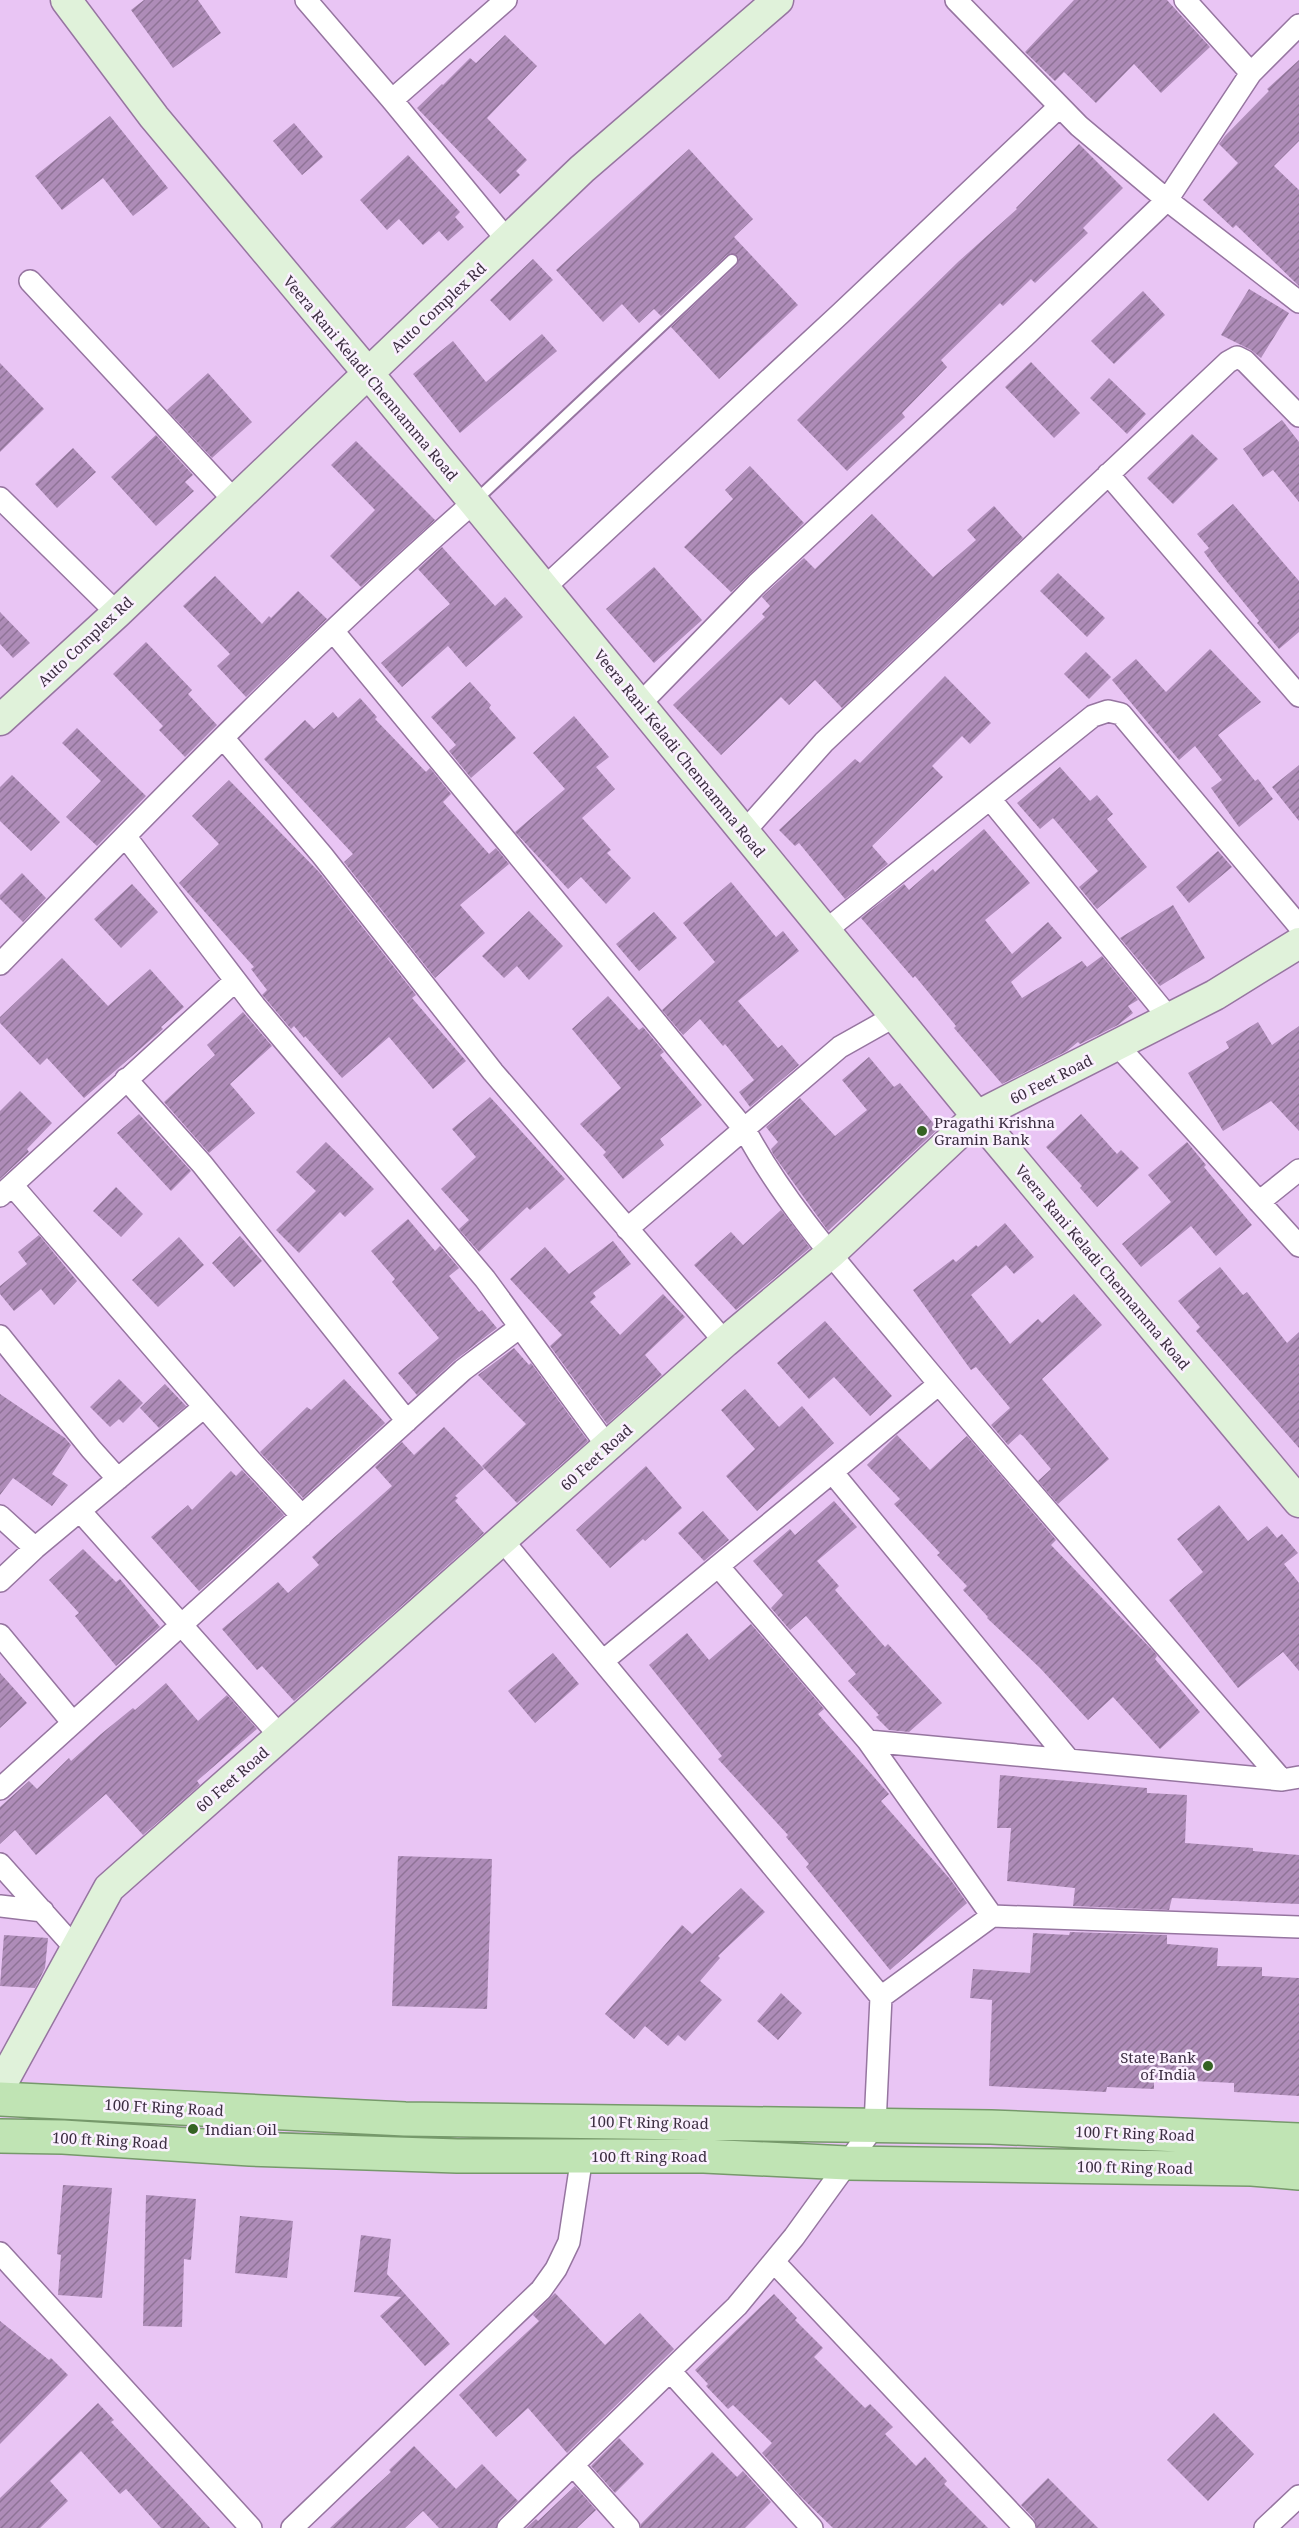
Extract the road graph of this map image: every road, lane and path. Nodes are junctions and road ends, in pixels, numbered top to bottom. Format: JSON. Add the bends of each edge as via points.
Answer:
{"nodes":[{"id":1,"x":66,"y":0,"type":"edge"},
{"id":2,"x":306,"y":0,"type":"edge"},
{"id":3,"x":506,"y":0,"type":"edge"},
{"id":4,"x":778,"y":0,"type":"edge"},
{"id":5,"x":956,"y":0,"type":"edge"},
{"id":6,"x":1185,"y":0,"type":"edge"},
{"id":7,"x":1299,"y":25,"type":"edge"},
{"id":8,"x":1251,"y":73,"type":"junction"},
{"id":9,"x":392,"y":100,"type":"junction"},
{"id":10,"x":1059,"y":107,"type":"junction"},
{"id":11,"x":1167,"y":200,"type":"junction"},
{"id":12,"x":508,"y":241,"type":"junction"},
{"id":13,"x":732,"y":260,"type":"dead end"},
{"id":14,"x":30,"y":281,"type":"dead end"},
{"id":15,"x":1298,"y":300,"type":"edge"},
{"id":16,"x":368,"y":373,"type":"junction"},
{"id":17,"x":1299,"y":417,"type":"edge"},
{"id":18,"x":1108,"y":474,"type":"junction"},
{"id":19,"x":0,"y":498,"type":"edge"},
{"id":20,"x":234,"y":500,"type":"junction"},
{"id":21,"x":474,"y":502,"type":"junction"},
{"id":22,"x":544,"y":588,"type":"junction"},
{"id":23,"x":117,"y":613,"type":"junction"},
{"id":24,"x":333,"y":631,"type":"junction"},
{"id":25,"x":1299,"y":696,"type":"edge"},
{"id":26,"x":640,"y":704,"type":"junction"},
{"id":27,"x":0,"y":720,"type":"edge"},
{"id":28,"x":224,"y":739,"type":"junction"},
{"id":29,"x":990,"y":799,"type":"junction"},
{"id":30,"x":744,"y":832,"type":"junction"},
{"id":31,"x":125,"y":836,"type":"junction"},
{"id":32,"x":1299,"y":926,"type":"edge"},
{"id":33,"x":825,"y":931,"type":"junction"},
{"id":34,"x":1299,"y":942,"type":"edge"},
{"id":35,"x":0,"y":964,"type":"edge"},
{"id":36,"x":236,"y":981,"type":"junction"},
{"id":37,"x":895,"y":1016,"type":"junction"},
{"id":38,"x":1169,"y":1018,"type":"junction"},
{"id":39,"x":1117,"y":1044,"type":"junction"},
{"id":40,"x":126,"y":1079,"type":"junction"},
{"id":41,"x":977,"y":1116,"type":"junction"},
{"id":42,"x":745,"y":1130,"type":"junction"},
{"id":43,"x":1299,"y":1170,"type":"edge"},
{"id":44,"x":6,"y":1191,"type":"edge"},
{"id":45,"x":1259,"y":1202,"type":"junction"},
{"id":46,"x":627,"y":1229,"type":"junction"},
{"id":47,"x":1299,"y":1246,"type":"edge"},
{"id":48,"x":831,"y":1253,"type":"junction"},
{"id":49,"x":520,"y":1327,"type":"junction"},
{"id":50,"x":0,"y":1336,"type":"edge"},
{"id":51,"x":725,"y":1342,"type":"junction"},
{"id":52,"x":939,"y":1384,"type":"junction"},
{"id":53,"x":204,"y":1407,"type":"junction"},
{"id":54,"x":407,"y":1421,"type":"junction"},
{"id":55,"x":608,"y":1447,"type":"junction"},
{"id":56,"x":832,"y":1472,"type":"junction"},
{"id":57,"x":118,"y":1479,"type":"junction"},
{"id":58,"x":1299,"y":1502,"type":"edge"},
{"id":59,"x":80,"y":1511,"type":"junction"},
{"id":60,"x":0,"y":1516,"type":"edge"},
{"id":61,"x":302,"y":1516,"type":"junction"},
{"id":62,"x":503,"y":1540,"type":"junction"},
{"id":63,"x":35,"y":1548,"type":"junction"},
{"id":64,"x":717,"y":1566,"type":"junction"},
{"id":65,"x":0,"y":1581,"type":"edge"},
{"id":66,"x":181,"y":1623,"type":"junction"},
{"id":67,"x":0,"y":1635,"type":"edge"},
{"id":68,"x":603,"y":1661,"type":"junction"},
{"id":69,"x":74,"y":1723,"type":"junction"},
{"id":70,"x":281,"y":1737,"type":"junction"},
{"id":71,"x":868,"y":1741,"type":"junction"},
{"id":72,"x":1069,"y":1760,"type":"junction"},
{"id":73,"x":1290,"y":1779,"type":"edge"},
{"id":74,"x":0,"y":1789,"type":"edge"},
{"id":75,"x":0,"y":1864,"type":"edge"},
{"id":76,"x":0,"y":1906,"type":"edge"},
{"id":77,"x":43,"y":1911,"type":"junction"},
{"id":78,"x":992,"y":1916,"type":"junction"},
{"id":79,"x":1299,"y":1927,"type":"edge"},
{"id":80,"x":76,"y":1949,"type":"junction"},
{"id":81,"x":881,"y":1997,"type":"junction"},
{"id":82,"x":0,"y":2087,"type":"edge"},
{"id":83,"x":0,"y":2099,"type":"edge"},
{"id":84,"x":875,"y":2125,"type":"junction"},
{"id":85,"x":0,"y":2136,"type":"edge"},
{"id":86,"x":1299,"y":2140,"type":"edge"},
{"id":87,"x":582,"y":2156,"type":"junction"},
{"id":88,"x":847,"y":2163,"type":"junction"},
{"id":89,"x":1299,"y":2173,"type":"edge"},
{"id":90,"x":0,"y":2253,"type":"edge"},
{"id":91,"x":774,"y":2262,"type":"junction"},
{"id":92,"x":670,"y":2371,"type":"junction"},
{"id":93,"x":573,"y":2465,"type":"junction"},
{"id":94,"x":1299,"y":2496,"type":"edge"},
{"id":95,"x":251,"y":2528,"type":"edge"},
{"id":96,"x":292,"y":2528,"type":"edge"},
{"id":97,"x":508,"y":2528,"type":"edge"},
{"id":98,"x":629,"y":2528,"type":"edge"},
{"id":99,"x":812,"y":2528,"type":"edge"},
{"id":100,"x":1025,"y":2528,"type":"edge"},
{"id":101,"x":1266,"y":2528,"type":"edge"}],
"edges":[{"from":1,"to":16,"type":"street","name":"Veera Rani Keladi Chennamma Road","via":[[154,117]]},
{"from":2,"to":9,"type":"street"},
{"from":3,"to":9,"type":"street"},
{"from":4,"to":12,"type":"street","name":"Auto Complex Rd","via":[[582,169]]},
{"from":5,"to":10,"type":"street"},
{"from":6,"to":8,"type":"street"},
{"from":7,"to":8,"type":"street"},
{"from":8,"to":11,"type":"street"},
{"from":9,"to":12,"type":"street"},
{"from":10,"to":11,"type":"street"},
{"from":10,"to":22,"type":"street"},
{"from":11,"to":15,"type":"street"},
{"from":11,"to":26,"type":"street","via":[[758,584]]},
{"from":12,"to":16,"type":"street","name":"Auto Complex Rd"},
{"from":13,"to":21,"type":"lane"},
{"from":14,"to":20,"type":"street"},
{"from":16,"to":20,"type":"street","name":"Auto Complex Rd"},
{"from":16,"to":21,"type":"street","name":"Veera Rani Keladi Chennamma Road"},
{"from":17,"to":18,"type":"street","via":[[1237,357]]},
{"from":18,"to":25,"type":"street"},
{"from":18,"to":30,"type":"street","via":[[824,742]]},
{"from":19,"to":23,"type":"street"},
{"from":20,"to":23,"type":"street","name":"Auto Complex Rd"},
{"from":21,"to":22,"type":"street","name":"Veera Rani Keladi Chennamma Road"},
{"from":21,"to":24,"type":"street"},
{"from":22,"to":26,"type":"street","name":"Veera Rani Keladi Chennamma Road"},
{"from":23,"to":27,"type":"street","name":"Auto Complex Rd"},
{"from":24,"to":28,"type":"street"},
{"from":24,"to":42,"type":"street"},
{"from":26,"to":30,"type":"street","name":"Veera Rani Keladi Chennamma Road"},
{"from":28,"to":31,"type":"street"},
{"from":28,"to":46,"type":"street","via":[[322,855],[493,1072]]},
{"from":29,"to":32,"type":"street","via":[[1093,716],[1108,711],[1121,714]]},
{"from":29,"to":33,"type":"street"},
{"from":29,"to":38,"type":"street"},
{"from":30,"to":33,"type":"street","name":"Veera Rani Keladi Chennamma Road"},
{"from":31,"to":35,"type":"street"},
{"from":31,"to":36,"type":"street"},
{"from":33,"to":37,"type":"street","name":"Veera Rani Keladi Chennamma Road"},
{"from":34,"to":38,"type":"street","name":"60 Feet Road","via":[[1215,995]]},
{"from":36,"to":40,"type":"street"},
{"from":36,"to":49,"type":"street","via":[[485,1279]]},
{"from":37,"to":41,"type":"street","name":"Veera Rani Keladi Chennamma Road"},
{"from":37,"to":42,"type":"street","via":[[840,1047]]},
{"from":38,"to":39,"type":"street","name":"60 Feet Road"},
{"from":39,"to":41,"type":"street","name":"60 Feet Road"},
{"from":39,"to":45,"type":"street"},
{"from":40,"to":44,"type":"street"},
{"from":40,"to":54,"type":"street","via":[[202,1164]]},
{"from":41,"to":48,"type":"street","name":"60 Feet Road"},
{"from":41,"to":58,"type":"street","name":"Veera Rani Keladi Chennamma Road"},
{"from":42,"to":46,"type":"street"},
{"from":42,"to":48,"type":"street","via":[[764,1164]]},
{"from":43,"to":45,"type":"street"},
{"from":44,"to":53,"type":"street"},
{"from":45,"to":47,"type":"street"},
{"from":46,"to":51,"type":"street"},
{"from":48,"to":51,"type":"street","name":"60 Feet Road"},
{"from":48,"to":52,"type":"street"},
{"from":49,"to":54,"type":"street","via":[[463,1370]]},
{"from":49,"to":55,"type":"street"},
{"from":50,"to":57,"type":"street"},
{"from":51,"to":55,"type":"street","name":"60 Feet Road"},
{"from":52,"to":56,"type":"street"},
{"from":52,"to":73,"type":"street"},
{"from":53,"to":57,"type":"street"},
{"from":53,"to":61,"type":"street"},
{"from":54,"to":61,"type":"street"},
{"from":55,"to":62,"type":"street","name":"60 Feet Road"},
{"from":56,"to":64,"type":"street"},
{"from":56,"to":72,"type":"street"},
{"from":57,"to":59,"type":"street"},
{"from":59,"to":63,"type":"street"},
{"from":59,"to":66,"type":"street"},
{"from":60,"to":63,"type":"street"},
{"from":61,"to":66,"type":"street"},
{"from":62,"to":68,"type":"street"},
{"from":62,"to":70,"type":"street","name":"60 Feet Road"},
{"from":63,"to":65,"type":"street"},
{"from":64,"to":68,"type":"street"},
{"from":64,"to":71,"type":"street"},
{"from":66,"to":69,"type":"street"},
{"from":66,"to":70,"type":"street"},
{"from":67,"to":69,"type":"street"},
{"from":68,"to":81,"type":"street"},
{"from":69,"to":74,"type":"street"},
{"from":70,"to":80,"type":"street","name":"60 Feet Road","via":[[109,1888]]},
{"from":71,"to":72,"type":"street"},
{"from":71,"to":78,"type":"street"},
{"from":72,"to":73,"type":"street"},
{"from":75,"to":77,"type":"street"},
{"from":76,"to":77,"type":"street"},
{"from":77,"to":80,"type":"street"},
{"from":78,"to":79,"type":"street"},
{"from":78,"to":81,"type":"street"},
{"from":80,"to":82,"type":"street","name":"60 Feet Road"},
{"from":81,"to":84,"type":"street"},
{"from":83,"to":84,"type":"main road","name":"100 Ft Ring Road","via":[[405,2119]]},
{"from":84,"to":86,"type":"main road","name":"100 Ft Ring Road"},
{"from":84,"to":88,"type":"street"},
{"from":85,"to":87,"type":"main road","name":"100 ft Ring Road","via":[[250,2149]]},
{"from":87,"to":88,"type":"main road","name":"100 ft Ring Road","via":[[704,2156]]},
{"from":87,"to":96,"type":"street","via":[[569,2242],[541,2290]]},
{"from":88,"to":89,"type":"main road","name":"100 ft Ring Road"},
{"from":88,"to":91,"type":"street"},
{"from":90,"to":95,"type":"street"},
{"from":91,"to":92,"type":"street","via":[[737,2306]]},
{"from":91,"to":100,"type":"street"},
{"from":92,"to":93,"type":"street"},
{"from":92,"to":99,"type":"street"},
{"from":93,"to":97,"type":"street"},
{"from":93,"to":98,"type":"street"},
{"from":94,"to":101,"type":"street"}]}
